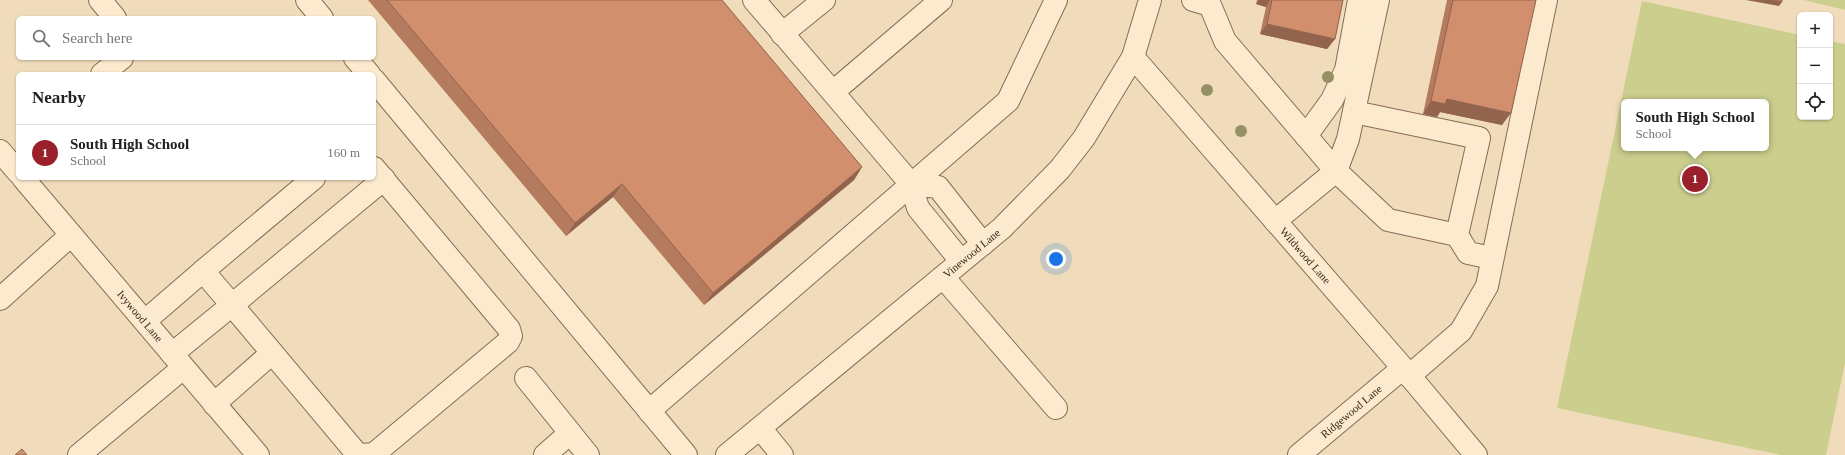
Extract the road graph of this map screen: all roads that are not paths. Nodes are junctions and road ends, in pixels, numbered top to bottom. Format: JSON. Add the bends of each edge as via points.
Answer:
{"nodes":[{"id":1,"x":100,"y":0,"type":"edge"},
{"id":2,"x":307,"y":0,"type":"edge"},
{"id":3,"x":754,"y":0,"type":"edge"},
{"id":4,"x":824,"y":0,"type":"edge"},
{"id":5,"x":941,"y":0,"type":"edge"},
{"id":6,"x":1056,"y":0,"type":"edge"},
{"id":7,"x":1150,"y":0,"type":"edge"},
{"id":8,"x":1193,"y":0,"type":"edge"},
{"id":9,"x":1360,"y":0,"type":"edge"},
{"id":10,"x":1378,"y":0,"type":"edge"},
{"id":11,"x":1546,"y":0,"type":"edge"},
{"id":12,"x":113,"y":16,"type":"edge"},
{"id":13,"x":320,"y":16,"type":"edge"},
{"id":14,"x":782,"y":34,"type":"junction"},
{"id":15,"x":1133,"y":57,"type":"junction"},
{"id":16,"x":120,"y":60,"type":"edge"},
{"id":17,"x":358,"y":60,"type":"edge"},
{"id":18,"x":104,"y":72,"type":"edge"},
{"id":19,"x":367,"y":72,"type":"edge"},
{"id":20,"x":376,"y":82,"type":"edge"},
{"id":21,"x":833,"y":92,"type":"junction"},
{"id":22,"x":1354,"y":112,"type":"junction"},
{"id":23,"x":1306,"y":136,"type":"junction"},
{"id":24,"x":7,"y":150,"type":"edge"},
{"id":25,"x":16,"y":168,"type":"edge"},
{"id":26,"x":1336,"y":171,"type":"junction"},
{"id":27,"x":379,"y":174,"type":"edge"},
{"id":28,"x":25,"y":180,"type":"edge"},
{"id":29,"x":312,"y":180,"type":"edge"},
{"id":30,"x":372,"y":180,"type":"edge"},
{"id":31,"x":911,"y":184,"type":"junction"},
{"id":32,"x":1275,"y":221,"type":"junction"},
{"id":33,"x":71,"y":235,"type":"junction"},
{"id":34,"x":1457,"y":235,"type":"junction"},
{"id":35,"x":983,"y":244,"type":"junction"},
{"id":36,"x":1492,"y":258,"type":"junction"},
{"id":37,"x":961,"y":262,"type":"junction"},
{"id":38,"x":203,"y":271,"type":"junction"},
{"id":39,"x":943,"y":277,"type":"junction"},
{"id":40,"x":2,"y":293,"type":"edge"},
{"id":41,"x":232,"y":305,"type":"junction"},
{"id":42,"x":145,"y":321,"type":"junction"},
{"id":43,"x":272,"y":353,"type":"junction"},
{"id":44,"x":178,"y":361,"type":"junction"},
{"id":45,"x":1406,"y":372,"type":"junction"},
{"id":46,"x":526,"y":378,"type":"dead end"},
{"id":47,"x":214,"y":404,"type":"junction"},
{"id":48,"x":1056,"y":408,"type":"dead end"},
{"id":49,"x":649,"y":410,"type":"junction"},
{"id":50,"x":760,"y":428,"type":"junction"},
{"id":51,"x":570,"y":433,"type":"junction"},
{"id":52,"x":79,"y":455,"type":"edge"},
{"id":53,"x":258,"y":455,"type":"edge"},
{"id":54,"x":359,"y":455,"type":"edge"},
{"id":55,"x":545,"y":455,"type":"edge"},
{"id":56,"x":588,"y":455,"type":"edge"},
{"id":57,"x":686,"y":455,"type":"edge"},
{"id":58,"x":727,"y":455,"type":"edge"},
{"id":59,"x":782,"y":455,"type":"edge"},
{"id":60,"x":1298,"y":455,"type":"edge"},
{"id":61,"x":1476,"y":455,"type":"edge"}],
"edges":[{"from":1,"to":12,"type":"street"},
{"from":2,"to":13,"type":"street"},
{"from":3,"to":14,"type":"street"},
{"from":4,"to":14,"type":"street"},
{"from":5,"to":21,"type":"street"},
{"from":6,"to":31,"type":"street","via":[[1008,101]]},
{"from":7,"to":15,"type":"street","name":"Vinewood Lane"},
{"from":8,"to":23,"type":"street","via":[[1210,5],[1225,41]]},
{"from":9,"to":23,"type":"street","via":[[1346,70],[1332,100]]},
{"from":10,"to":22,"type":"street"},
{"from":11,"to":36,"type":"street","name":"Ridgewood Lane"},
{"from":14,"to":21,"type":"street"},
{"from":15,"to":32,"type":"street","name":"Wildwood Lane"},
{"from":15,"to":35,"type":"street","name":"Vinewood Lane","via":[[1088,131],[1060,169]]},
{"from":16,"to":18,"type":"street"},
{"from":17,"to":19,"type":"street"},
{"from":20,"to":49,"type":"street"},
{"from":21,"to":31,"type":"street"},
{"from":22,"to":26,"type":"street","via":[[1348,139]]},
{"from":22,"to":34,"type":"street","via":[[1479,138]]},
{"from":23,"to":26,"type":"street"},
{"from":24,"to":25,"type":"street"},
{"from":26,"to":32,"type":"street"},
{"from":26,"to":34,"type":"street","via":[[1388,220]]},
{"from":27,"to":54,"type":"street","via":[[509,329],[511,336],[508,342],[374,454]]},
{"from":28,"to":33,"type":"street","name":"Ivywood Lane"},
{"from":29,"to":38,"type":"street"},
{"from":30,"to":41,"type":"street"},
{"from":31,"to":35,"type":"street","via":[[938,187]]},
{"from":31,"to":37,"type":"street","via":[[918,208]]},
{"from":31,"to":49,"type":"street"},
{"from":32,"to":45,"type":"street","name":"Wildwood Lane"},
{"from":33,"to":40,"type":"street"},
{"from":33,"to":42,"type":"street","name":"Ivywood Lane"},
{"from":34,"to":36,"type":"street","via":[[1468,253]]},
{"from":35,"to":37,"type":"street","name":"Vinewood Lane"},
{"from":36,"to":45,"type":"street","name":"Ridgewood Lane","via":[[1487,286],[1461,331]]},
{"from":37,"to":39,"type":"street","name":"Vinewood Lane"},
{"from":38,"to":41,"type":"street"},
{"from":38,"to":42,"type":"street"},
{"from":39,"to":48,"type":"street"},
{"from":39,"to":50,"type":"street","name":"Vinewood Lane"},
{"from":41,"to":43,"type":"street"},
{"from":41,"to":44,"type":"street"},
{"from":42,"to":44,"type":"street","name":"Ivywood Lane"},
{"from":43,"to":47,"type":"street"},
{"from":43,"to":54,"type":"street"},
{"from":44,"to":47,"type":"street","name":"Ivywood Lane"},
{"from":44,"to":52,"type":"street"},
{"from":45,"to":60,"type":"street","name":"Ridgewood Lane"},
{"from":45,"to":61,"type":"street","name":"Wildwood Lane"},
{"from":46,"to":51,"type":"street"},
{"from":47,"to":53,"type":"street","name":"Ivywood Lane"},
{"from":49,"to":57,"type":"street"},
{"from":50,"to":58,"type":"street","name":"Vinewood Lane"},
{"from":50,"to":59,"type":"street"},
{"from":51,"to":55,"type":"street"},
{"from":51,"to":56,"type":"street"}]}
